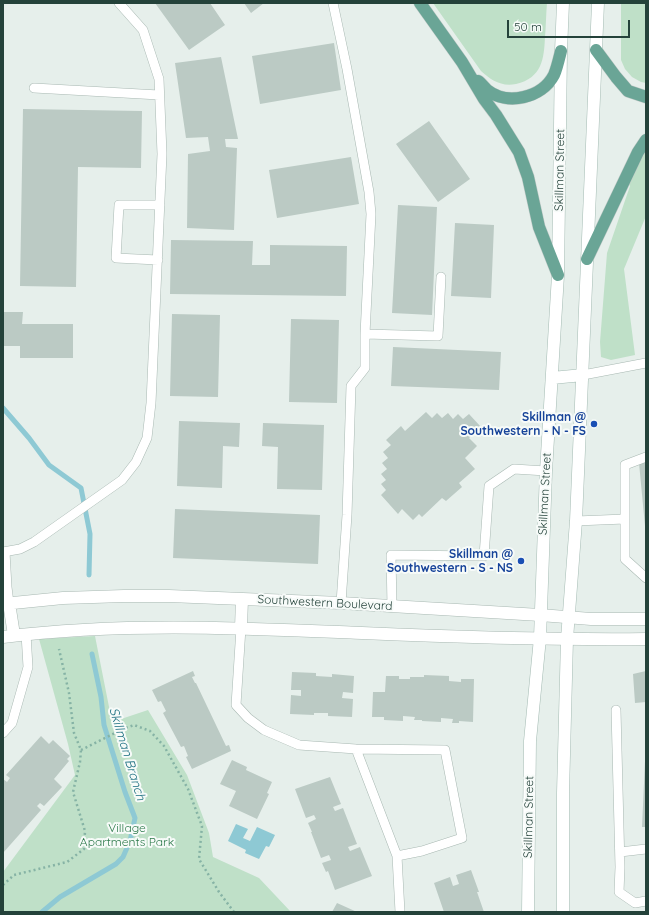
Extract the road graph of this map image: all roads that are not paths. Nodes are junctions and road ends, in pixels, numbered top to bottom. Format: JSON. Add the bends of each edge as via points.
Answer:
{"nodes":[{"id":1,"x":119,"y":3,"type":"edge"},
{"id":2,"x":333,"y":3,"type":"edge"},
{"id":3,"x":420,"y":3,"type":"edge"},
{"id":4,"x":564,"y":3,"type":"edge"},
{"id":5,"x":598,"y":3,"type":"edge"},
{"id":6,"x":596,"y":50,"type":"junction"},
{"id":7,"x":561,"y":51,"type":"junction"},
{"id":8,"x":462,"y":62,"type":"junction"},
{"id":9,"x":34,"y":88,"type":"dead end"},
{"id":10,"x":159,"y":95,"type":"junction"},
{"id":11,"x":646,"y":97,"type":"edge"},
{"id":12,"x":646,"y":140,"type":"edge"},
{"id":13,"x":160,"y":205,"type":"junction"},
{"id":14,"x":587,"y":259,"type":"junction"},
{"id":15,"x":158,"y":260,"type":"junction"},
{"id":16,"x":558,"y":274,"type":"junction"},
{"id":17,"x":441,"y":277,"type":"dead end"},
{"id":18,"x":365,"y":334,"type":"junction"},
{"id":19,"x":646,"y":363,"type":"edge"},
{"id":20,"x":582,"y":375,"type":"junction"},
{"id":21,"x":552,"y":378,"type":"junction"},
{"id":22,"x":646,"y":457,"type":"edge"},
{"id":23,"x":546,"y":471,"type":"junction"},
{"id":24,"x":625,"y":519,"type":"junction"},
{"id":25,"x":576,"y":521,"type":"junction"},
{"id":26,"x":4,"y":552,"type":"edge"},
{"id":27,"x":646,"y":578,"type":"edge"},
{"id":28,"x":242,"y":598,"type":"junction"},
{"id":29,"x":6,"y":603,"type":"edge"},
{"id":30,"x":341,"y":603,"type":"junction"},
{"id":31,"x":392,"y":607,"type":"junction"},
{"id":32,"x":540,"y":615,"type":"junction"},
{"id":33,"x":569,"y":617,"type":"junction"},
{"id":34,"x":646,"y":619,"type":"edge"},
{"id":35,"x":241,"y":628,"type":"junction"},
{"id":36,"x":26,"y":634,"type":"junction"},
{"id":37,"x":8,"y":636,"type":"edge"},
{"id":38,"x":540,"y":638,"type":"junction"},
{"id":39,"x":567,"y":639,"type":"junction"},
{"id":40,"x":646,"y":639,"type":"edge"},
{"id":41,"x":616,"y":710,"type":"dead end"},
{"id":42,"x":3,"y":733,"type":"edge"},
{"id":43,"x":356,"y":749,"type":"junction"},
{"id":44,"x":646,"y":850,"type":"edge"},
{"id":45,"x":620,"y":852,"type":"junction"},
{"id":46,"x":397,"y":856,"type":"junction"},
{"id":47,"x":646,"y":901,"type":"edge"},
{"id":48,"x":400,"y":912,"type":"edge"},
{"id":49,"x":528,"y":912,"type":"edge"},
{"id":50,"x":562,"y":912,"type":"edge"}],
"edges":[{"from":1,"to":10,"type":"lane","via":[[143,30],[159,79]]},
{"from":2,"to":18,"type":"lane","via":[[372,214]]},
{"from":3,"to":8,"type":"main road"},
{"from":4,"to":7,"type":"main road","name":"Skillman Street"},
{"from":5,"to":6,"type":"main road"},
{"from":6,"to":11,"type":"main road","via":[[628,91]]},
{"from":6,"to":14,"type":"main road"},
{"from":7,"to":8,"type":"main road","via":[[554,75],[546,86],[532,95],[518,98],[504,98],[487,90]]},
{"from":7,"to":16,"type":"main road","name":"Skillman Street"},
{"from":8,"to":16,"type":"main road","via":[[519,152],[528,177],[539,227]]},
{"from":9,"to":10,"type":"lane"},
{"from":10,"to":13,"type":"lane","via":[[162,154]]},
{"from":12,"to":14,"type":"main road"},
{"from":13,"to":15,"type":"lane"},
{"from":13,"to":15,"type":"lane","via":[[119,205],[116,258]]},
{"from":14,"to":20,"type":"main road"},
{"from":15,"to":26,"type":"lane","via":[[151,403],[147,438],[136,462],[122,480],[44,535],[20,549]]},
{"from":16,"to":21,"type":"main road","name":"Skillman Street"},
{"from":17,"to":18,"type":"lane","via":[[438,336]]},
{"from":18,"to":30,"type":"lane","via":[[365,368],[351,386]]},
{"from":19,"to":20,"type":"lane"},
{"from":20,"to":21,"type":"main road"},
{"from":20,"to":25,"type":"main road"},
{"from":21,"to":23,"type":"main road","name":"Skillman Street"},
{"from":22,"to":24,"type":"lane","via":[[625,465]]},
{"from":23,"to":31,"type":"lane","via":[[514,468],[489,486],[484,556],[391,555]]},
{"from":23,"to":32,"type":"main road","name":"Skillman Street"},
{"from":24,"to":25,"type":"lane"},
{"from":24,"to":27,"type":"lane","via":[[625,559]]},
{"from":25,"to":33,"type":"main road"},
{"from":26,"to":29,"type":"lane"},
{"from":28,"to":29,"type":"main road","name":"Southwestern Boulevard","via":[[124,596]]},
{"from":28,"to":30,"type":"main road","name":"Southwestern Boulevard"},
{"from":28,"to":35,"type":"main road"},
{"from":29,"to":37,"type":"main road"},
{"from":30,"to":31,"type":"main road","name":"Southwestern Boulevard"},
{"from":31,"to":32,"type":"main road","name":"Southwestern Boulevard"},
{"from":32,"to":33,"type":"main road","name":"Southwestern Boulevard"},
{"from":32,"to":38,"type":"main road","name":"Skillman Street"},
{"from":33,"to":34,"type":"main road","name":"Southwestern Boulevard"},
{"from":33,"to":39,"type":"main road"},
{"from":35,"to":36,"type":"main road","via":[[185,626]]},
{"from":35,"to":38,"type":"main road"},
{"from":35,"to":43,"type":"lane","via":[[236,705],[248,718],[264,730],[299,745]]},
{"from":36,"to":37,"type":"main road"},
{"from":36,"to":42,"type":"lane","via":[[28,667],[12,723]]},
{"from":38,"to":39,"type":"main road"},
{"from":38,"to":49,"type":"main road","name":"Skillman Street","via":[[530,742]]},
{"from":39,"to":40,"type":"main road"},
{"from":39,"to":50,"type":"main road"},
{"from":41,"to":45,"type":"lane"},
{"from":43,"to":46,"type":"lane"},
{"from":43,"to":46,"type":"lane","via":[[445,750],[462,838]]},
{"from":44,"to":45,"type":"lane"},
{"from":45,"to":47,"type":"lane","via":[[619,892],[635,903]]},
{"from":46,"to":48,"type":"lane"}]}
